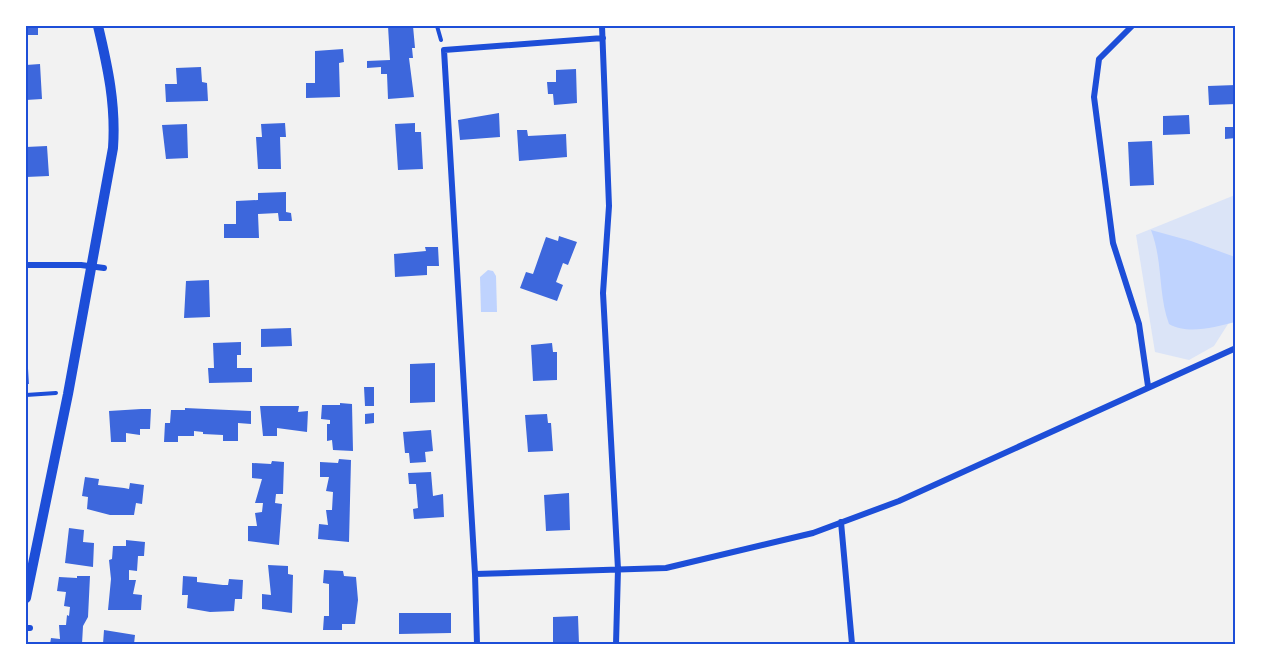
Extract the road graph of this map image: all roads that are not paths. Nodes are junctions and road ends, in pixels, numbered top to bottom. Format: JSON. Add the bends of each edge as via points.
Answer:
{"nodes":[{"id":1,"x":98,"y":26,"type":"edge"},
{"id":2,"x":603,"y":26,"type":"edge"},
{"id":3,"x":1132,"y":26,"type":"edge"},
{"id":4,"x":603,"y":38,"type":"junction"},
{"id":5,"x":26,"y":265,"type":"edge"},
{"id":6,"x":91,"y":266,"type":"junction"},
{"id":7,"x":104,"y":268,"type":"dead end"},
{"id":8,"x":1236,"y":348,"type":"edge"},
{"id":9,"x":1148,"y":386,"type":"junction"},
{"id":10,"x":841,"y":522,"type":"junction"},
{"id":11,"x":618,"y":569,"type":"junction"},
{"id":12,"x":476,"y":574,"type":"junction"},
{"id":13,"x":26,"y":598,"type":"edge"},
{"id":14,"x":477,"y":645,"type":"edge"},
{"id":15,"x":616,"y":645,"type":"edge"},
{"id":16,"x":852,"y":645,"type":"edge"}],
"edges":[{"from":1,"to":6,"type":"street","via":[[115,117]]},
{"from":2,"to":4,"type":"street"},
{"from":3,"to":9,"type":"street","via":[[1099,59],[1094,97],[1113,243],[1139,324]]},
{"from":4,"to":11,"type":"street","via":[[609,206],[603,293]]},
{"from":4,"to":12,"type":"street","via":[[444,50]]},
{"from":5,"to":6,"type":"street"},
{"from":6,"to":7,"type":"street"},
{"from":6,"to":13,"type":"street"},
{"from":8,"to":9,"type":"street"},
{"from":9,"to":10,"type":"street","via":[[899,501]]},
{"from":10,"to":11,"type":"street","via":[[813,533],[666,568]]},
{"from":10,"to":16,"type":"street"},
{"from":11,"to":12,"type":"street"},
{"from":11,"to":15,"type":"street"},
{"from":12,"to":14,"type":"street"}]}
